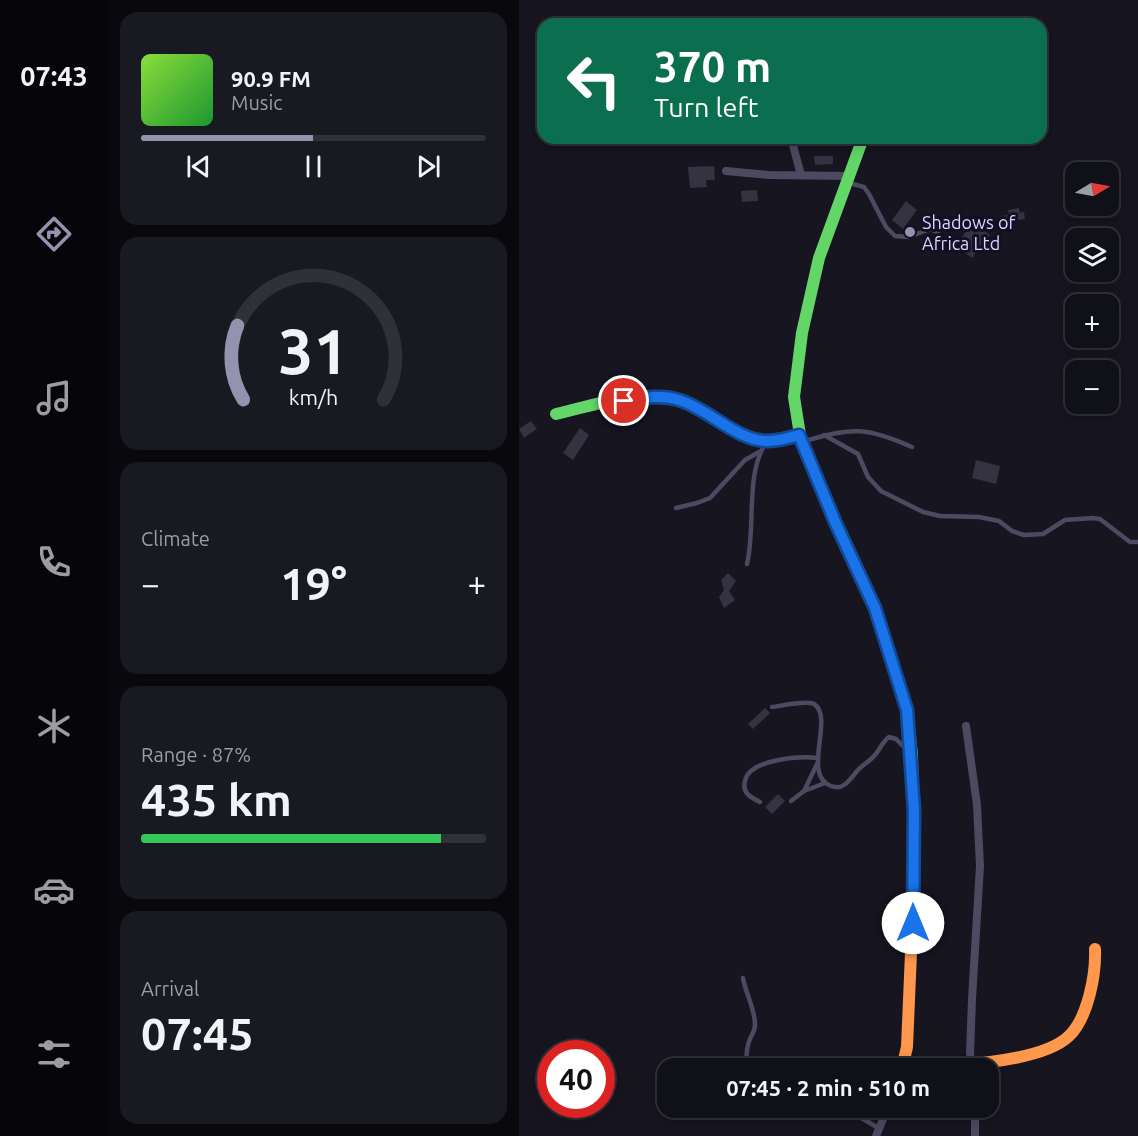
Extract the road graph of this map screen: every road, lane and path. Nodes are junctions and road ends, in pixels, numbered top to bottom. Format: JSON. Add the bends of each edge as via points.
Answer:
{"nodes":[{"id":1,"x":793,"y":144,"type":"edge"},
{"id":2,"x":861,"y":144,"type":"edge"},
{"id":3,"x":726,"y":171,"type":"dead end"},
{"id":4,"x":801,"y":175,"type":"junction"},
{"id":5,"x":847,"y":179,"type":"junction"},
{"id":6,"x":955,"y":244,"type":"dead end"},
{"id":7,"x":556,"y":414,"type":"dead end"},
{"id":8,"x":824,"y":435,"type":"junction"},
{"id":9,"x":801,"y":439,"type":"junction"},
{"id":10,"x":763,"y":447,"type":"junction"},
{"id":11,"x":912,"y":447,"type":"dead end"},
{"id":12,"x":676,"y":508,"type":"dead end"},
{"id":13,"x":1138,"y":542,"type":"edge"},
{"id":14,"x":747,"y":564,"type":"dead end"},
{"id":15,"x":772,"y":707,"type":"dead end"},
{"id":16,"x":966,"y":726,"type":"dead end"},
{"id":17,"x":912,"y":754,"type":"junction"},
{"id":18,"x":818,"y":758,"type":"junction"},
{"id":19,"x":817,"y":764,"type":"junction"},
{"id":20,"x":825,"y":783,"type":"junction"},
{"id":21,"x":804,"y":791,"type":"junction"},
{"id":22,"x":791,"y":801,"type":"dead end"},
{"id":23,"x":760,"y":802,"type":"dead end"},
{"id":24,"x":1095,"y":950,"type":"dead end"},
{"id":25,"x":743,"y":978,"type":"dead end"},
{"id":26,"x":747,"y":1058,"type":"edge"},
{"id":27,"x":904,"y":1058,"type":"edge"},
{"id":28,"x":972,"y":1058,"type":"edge"},
{"id":29,"x":999,"y":1060,"type":"edge"},
{"id":30,"x":860,"y":1118,"type":"edge"},
{"id":31,"x":884,"y":1118,"type":"edge"},
{"id":32,"x":975,"y":1118,"type":"edge"},
{"id":33,"x":878,"y":1132,"type":"edge"},
{"id":34,"x":975,"y":1136,"type":"edge"}],
"edges":[{"from":1,"to":4,"type":"street"},
{"from":2,"to":5,"type":"street"},
{"from":3,"to":4,"type":"street"},
{"from":4,"to":5,"type":"street"},
{"from":5,"to":6,"type":"lane","via":[[870,194],[886,227],[895,236],[909,237],[930,229],[937,232],[946,246]]},
{"from":5,"to":9,"type":"street","via":[[819,258],[802,333],[794,396]]},
{"from":7,"to":10,"type":"street","via":[[665,397],[696,406]]},
{"from":8,"to":9,"type":"lane"},
{"from":8,"to":11,"type":"lane","via":[[857,430],[891,437]]},
{"from":8,"to":13,"type":"lane","via":[[858,454],[881,491],[923,512],[999,521],[1024,536],[1043,534],[1065,520],[1093,518],[1130,542]]},
{"from":9,"to":10,"type":"street"},
{"from":9,"to":17,"type":"street","via":[[875,608],[907,710]]},
{"from":10,"to":12,"type":"lane","via":[[745,459],[710,498]]},
{"from":10,"to":14,"type":"lane","via":[[753,486]]},
{"from":15,"to":18,"type":"lane","via":[[815,705],[820,721]]},
{"from":16,"to":28,"type":"street","via":[[980,866]]},
{"from":17,"to":20,"type":"lane","via":[[890,737],[846,784],[837,788]]},
{"from":17,"to":27,"type":"street","via":[[913,923]]},
{"from":18,"to":19,"type":"lane"},
{"from":18,"to":23,"type":"lane","via":[[779,759],[751,770],[745,779],[745,792]]},
{"from":19,"to":20,"type":"lane"},
{"from":19,"to":21,"type":"lane"},
{"from":20,"to":21,"type":"lane"},
{"from":21,"to":22,"type":"lane"},
{"from":24,"to":29,"type":"street","via":[[1096,964],[1076,1027],[1057,1044]]},
{"from":25,"to":26,"type":"lane","via":[[755,1024]]},
{"from":30,"to":33,"type":"lane"},
{"from":31,"to":33,"type":"street"},
{"from":32,"to":34,"type":"street"}]}
